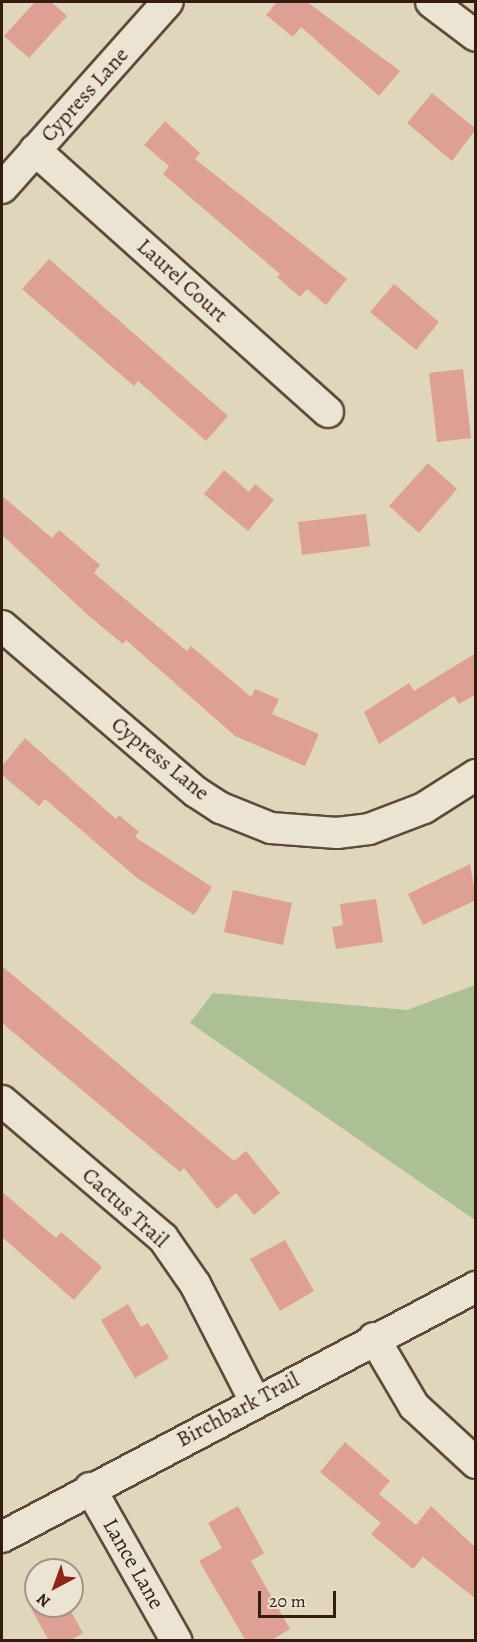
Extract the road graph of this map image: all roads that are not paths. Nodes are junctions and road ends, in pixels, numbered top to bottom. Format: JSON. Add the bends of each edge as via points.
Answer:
{"nodes":[{"id":1,"x":168,"y":2,"type":"edge"},
{"id":2,"x":431,"y":2,"type":"edge"},
{"id":3,"x":476,"y":36,"type":"edge"},
{"id":4,"x":35,"y":150,"type":"junction"},
{"id":5,"x":2,"y":188,"type":"edge"},
{"id":6,"x":328,"y":412,"type":"dead end"},
{"id":7,"x":2,"y":626,"type":"edge"},
{"id":8,"x":476,"y":775,"type":"edge"},
{"id":9,"x":2,"y":1101,"type":"edge"},
{"id":10,"x":476,"y":1287,"type":"edge"},
{"id":11,"x":374,"y":1338,"type":"junction"},
{"id":12,"x":255,"y":1401,"type":"junction"},
{"id":13,"x":476,"y":1463,"type":"edge"},
{"id":14,"x":90,"y":1488,"type":"junction"},
{"id":15,"x":2,"y":1537,"type":"edge"},
{"id":16,"x":176,"y":1641,"type":"edge"}],
"edges":[{"from":1,"to":4,"type":"street","name":"Cypress Lane"},
{"from":2,"to":3,"type":"street"},
{"from":4,"to":5,"type":"street","name":"Cypress Lane"},
{"from":4,"to":6,"type":"street","name":"Laurel Court"},
{"from":7,"to":8,"type":"street","name":"Cypress Lane","via":[[196,792],[221,808],[271,828],[338,833],[369,829],[424,808]]},
{"from":9,"to":12,"type":"street","name":"Cactus Trail","via":[[163,1238],[195,1284]]},
{"from":10,"to":11,"type":"street","name":"Birchbark Trail"},
{"from":11,"to":12,"type":"street","name":"Birchbark Trail"},
{"from":11,"to":13,"type":"street","via":[[414,1406]]},
{"from":12,"to":14,"type":"street","name":"Birchbark Trail"},
{"from":14,"to":15,"type":"street","name":"Birchbark Trail"},
{"from":14,"to":16,"type":"street","name":"Lance Lane"}]}
